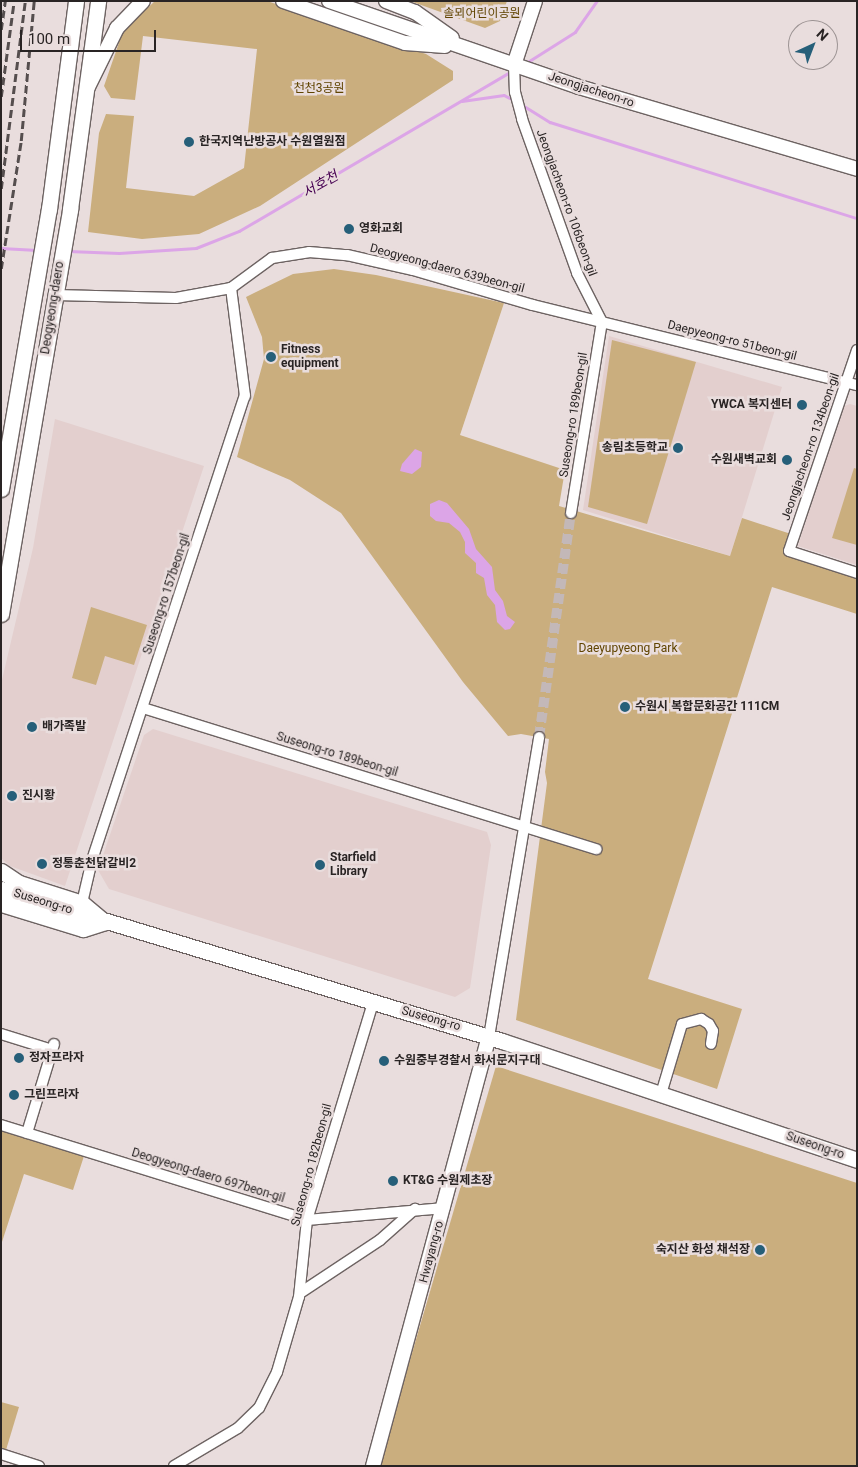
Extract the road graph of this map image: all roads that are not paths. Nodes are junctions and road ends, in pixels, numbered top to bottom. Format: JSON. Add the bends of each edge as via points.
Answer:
{"nodes":[{"id":1,"x":76,"y":1,"type":"edge"},
{"id":2,"x":98,"y":1,"type":"edge"},
{"id":3,"x":143,"y":1,"type":"edge"},
{"id":4,"x":283,"y":1,"type":"edge"},
{"id":5,"x":329,"y":1,"type":"edge"},
{"id":6,"x":386,"y":1,"type":"edge"},
{"id":7,"x":535,"y":1,"type":"edge"},
{"id":8,"x":465,"y":48,"type":"junction"},
{"id":9,"x":515,"y":65,"type":"junction"},
{"id":10,"x":88,"y":87,"type":"junction"},
{"id":11,"x":857,"y":169,"type":"edge"},
{"id":12,"x":231,"y":288,"type":"junction"},
{"id":13,"x":55,"y":292,"type":"junction"},
{"id":14,"x":602,"y":322,"type":"junction"},
{"id":15,"x":857,"y":350,"type":"edge"},
{"id":16,"x":851,"y":384,"type":"edge"},
{"id":17,"x":1,"y":489,"type":"edge"},
{"id":18,"x":571,"y":512,"type":"tunnel mouth"},
{"id":19,"x":857,"y":573,"type":"edge"},
{"id":20,"x":1,"y":614,"type":"edge"},
{"id":21,"x":143,"y":708,"type":"junction"},
{"id":22,"x":539,"y":737,"type":"tunnel mouth"},
{"id":23,"x":523,"y":826,"type":"junction"},
{"id":24,"x":597,"y":849,"type":"dead end"},
{"id":25,"x":1,"y":871,"type":"edge"},
{"id":26,"x":1,"y":889,"type":"edge"},
{"id":27,"x":82,"y":903,"type":"junction"},
{"id":28,"x":1,"y":904,"type":"edge"},
{"id":29,"x":105,"y":922,"type":"junction"},
{"id":30,"x":373,"y":1002,"type":"junction"},
{"id":31,"x":1,"y":1034,"type":"edge"},
{"id":32,"x":489,"y":1037,"type":"junction"},
{"id":33,"x":711,"y":1044,"type":"dead end"},
{"id":34,"x":661,"y":1094,"type":"junction"},
{"id":35,"x":1,"y":1125,"type":"edge"},
{"id":36,"x":27,"y":1133,"type":"junction"},
{"id":37,"x":857,"y":1160,"type":"edge"},
{"id":38,"x":444,"y":1208,"type":"junction"},
{"id":39,"x":416,"y":1210,"type":"junction"},
{"id":40,"x":307,"y":1220,"type":"junction"},
{"id":41,"x":300,"y":1293,"type":"junction"},
{"id":42,"x":1,"y":1454,"type":"edge"},
{"id":43,"x":39,"y":1466,"type":"edge"},
{"id":44,"x":174,"y":1466,"type":"edge"},
{"id":45,"x":373,"y":1466,"type":"edge"}],
"edges":[{"from":1,"to":17,"type":"main road","name":"Deogyeong-daero","via":[[48,208]]},
{"from":2,"to":10,"type":"main road","name":"Deogyeong-daero"},
{"from":3,"to":10,"type":"street","via":[[118,28]]},
{"from":4,"to":8,"type":"street","via":[[405,43]]},
{"from":5,"to":8,"type":"street","name":"Jeongjacheon-ro"},
{"from":6,"to":8,"type":"street","via":[[415,12]]},
{"from":7,"to":9,"type":"street"},
{"from":8,"to":9,"type":"street","name":"Jeongjacheon-ro"},
{"from":9,"to":11,"type":"street","name":"Jeongjacheon-ro"},
{"from":9,"to":14,"type":"street","name":"Jeongjacheon-ro 106beon-gil","via":[[515,92],[522,119],[577,273]]},
{"from":10,"to":13,"type":"main road","name":"Deogyeong-daero"},
{"from":12,"to":13,"type":"street","name":"Deogyeong-daero 639beon-gil","via":[[176,298]]},
{"from":12,"to":14,"type":"street","name":"Deogyeong-daero 639beon-gil","via":[[272,258],[309,252],[404,268]]},
{"from":12,"to":21,"type":"street","name":"Suseong-ro 157beon-gil","via":[[245,396]]},
{"from":13,"to":20,"type":"main road","name":"Deogyeong-daero"},
{"from":14,"to":16,"type":"street","name":"Daepyeong-ro 51beon-gil"},
{"from":14,"to":18,"type":"street","name":"Suseong-ro 189beon-gil"},
{"from":15,"to":16,"type":"street","name":"Jeongjacheon-ro 134beon-gil"},
{"from":16,"to":19,"type":"street","name":"Jeongjacheon-ro 134beon-gil","via":[[789,551]]},
{"from":21,"to":23,"type":"street","name":"Suseong-ro 189beon-gil"},
{"from":21,"to":27,"type":"street","name":"Suseong-ro 157beon-gil","via":[[89,868]]},
{"from":22,"to":23,"type":"street"},
{"from":23,"to":24,"type":"street","name":"Suseong-ro 189beon-gil"},
{"from":23,"to":32,"type":"street"},
{"from":25,"to":27,"type":"main road","via":[[19,883]]},
{"from":26,"to":29,"type":"main road","name":"Suseong-ro"},
{"from":27,"to":29,"type":"main road"},
{"from":28,"to":29,"type":"main road","via":[[83,929]]},
{"from":29,"to":30,"type":"main road","name":"Suseong-ro"},
{"from":30,"to":32,"type":"main road","name":"Suseong-ro"},
{"from":30,"to":40,"type":"street","name":"Suseong-ro 182beon-gil"},
{"from":31,"to":36,"type":"street","via":[[53,1048]]},
{"from":32,"to":34,"type":"main road","name":"Suseong-ro"},
{"from":32,"to":38,"type":"street","name":"Hwayang-ro"},
{"from":33,"to":34,"type":"street","via":[[713,1031],[709,1024],[701,1019],[682,1024]]},
{"from":34,"to":37,"type":"main road","name":"Suseong-ro"},
{"from":35,"to":36,"type":"street","name":"Deogyeong-daero 697beon-gil"},
{"from":36,"to":40,"type":"street","name":"Deogyeong-daero 697beon-gil"},
{"from":38,"to":39,"type":"street","name":"Deogyeong-daero 697beon-gil"},
{"from":38,"to":45,"type":"street","name":"Hwayang-ro"},
{"from":39,"to":40,"type":"street","name":"Deogyeong-daero 697beon-gil"},
{"from":39,"to":41,"type":"street","via":[[380,1240]]},
{"from":40,"to":41,"type":"street","name":"Suseong-ro 182beon-gil"},
{"from":41,"to":44,"type":"street","name":"Suseong-ro 182beon-gil","via":[[277,1372],[259,1408],[238,1428]]},
{"from":42,"to":43,"type":"street"}]}
